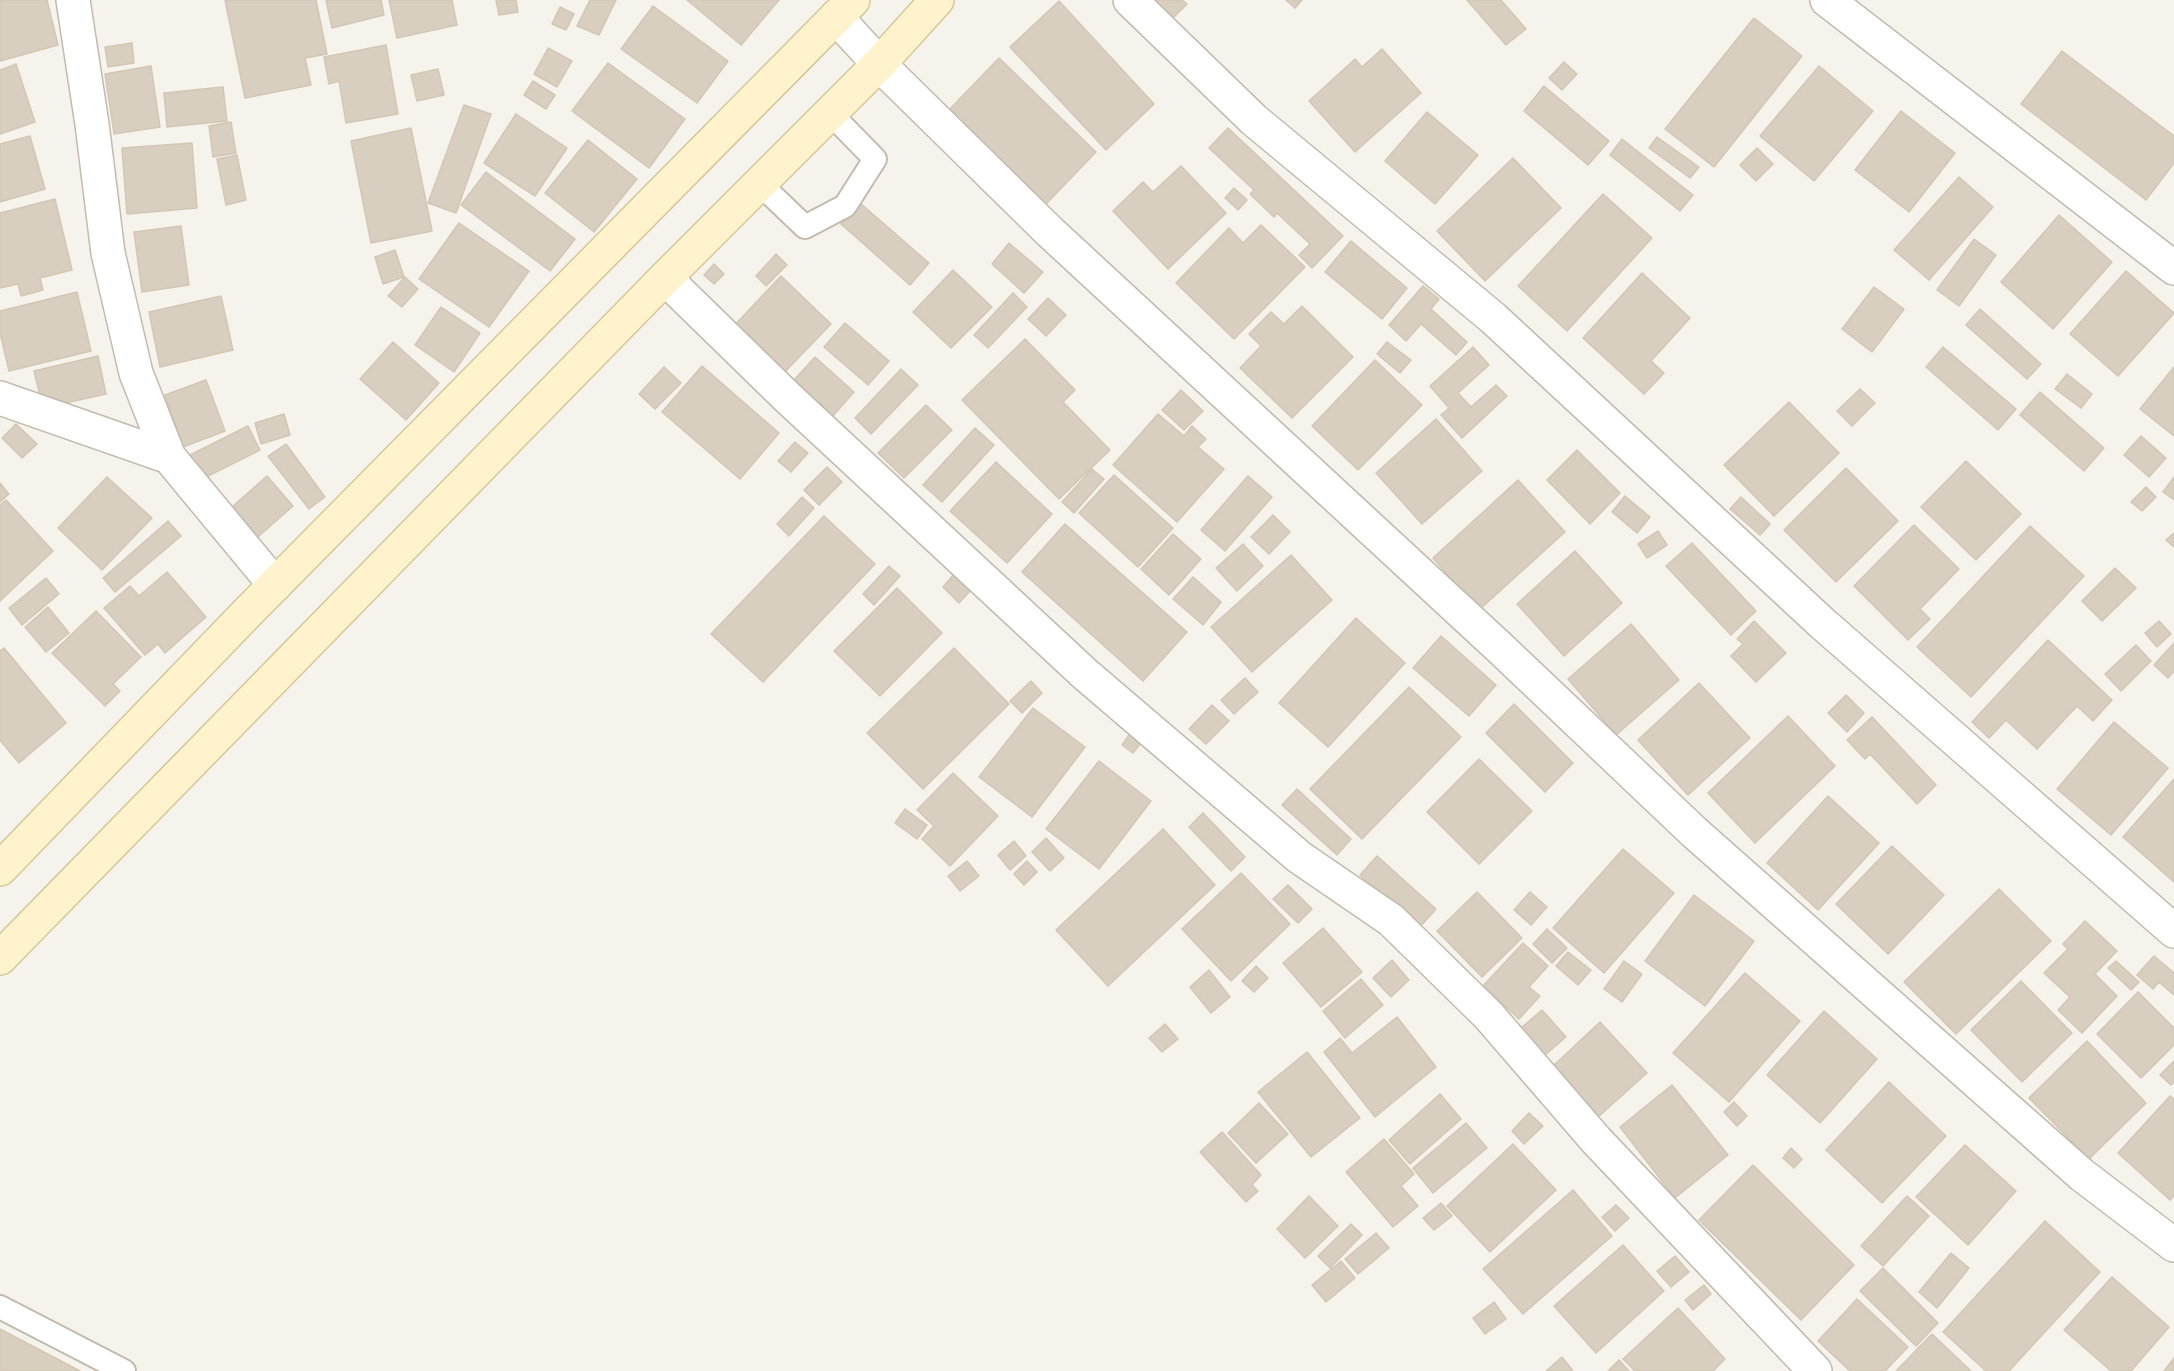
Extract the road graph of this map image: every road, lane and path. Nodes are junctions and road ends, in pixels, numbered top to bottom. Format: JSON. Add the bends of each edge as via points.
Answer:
{"nodes":[{"id":1,"x":73,"y":0,"type":"edge"},
{"id":2,"x":937,"y":0,"type":"edge"},
{"id":3,"x":1130,"y":0,"type":"edge"},
{"id":4,"x":1827,"y":0,"type":"edge"},
{"id":5,"x":845,"y":9,"type":"edge"},
{"id":6,"x":879,"y":64,"type":"junction"},
{"id":7,"x":830,"y":113,"type":"junction"},
{"id":8,"x":759,"y":183,"type":"junction"},
{"id":9,"x":2174,"y":268,"type":"edge"},
{"id":10,"x":665,"y":278,"type":"junction"},
{"id":11,"x":0,"y":398,"type":"edge"},
{"id":12,"x":170,"y":457,"type":"junction"},
{"id":13,"x":275,"y":585,"type":"junction"},
{"id":14,"x":0,"y":869,"type":"edge"},
{"id":15,"x":2174,"y":931,"type":"edge"},
{"id":16,"x":0,"y":958,"type":"edge"},
{"id":17,"x":2174,"y":1245,"type":"edge"},
{"id":18,"x":0,"y":1307,"type":"edge"},
{"id":19,"x":124,"y":1371,"type":"edge"},
{"id":20,"x":1815,"y":1371,"type":"edge"}],
"edges":[{"from":1,"to":12,"type":"street","via":[[108,253],[136,374]]},
{"from":2,"to":6,"type":"main road"},
{"from":3,"to":15,"type":"street","via":[[1254,120],[1493,318],[1821,623]]},
{"from":4,"to":9,"type":"street"},
{"from":5,"to":6,"type":"street"},
{"from":5,"to":13,"type":"main road"},
{"from":6,"to":7,"type":"main road"},
{"from":6,"to":17,"type":"street","via":[[1049,231],[1694,832],[2082,1175]]},
{"from":7,"to":8,"type":"main road"},
{"from":7,"to":8,"type":"lane","via":[[875,159],[845,206],[805,227]]},
{"from":8,"to":10,"type":"main road"},
{"from":10,"to":16,"type":"main road"},
{"from":10,"to":20,"type":"street","via":[[1085,674],[1299,858],[1391,920],[1489,1016],[1596,1140]]},
{"from":11,"to":12,"type":"street"},
{"from":12,"to":13,"type":"street"},
{"from":13,"to":14,"type":"main road"},
{"from":18,"to":19,"type":"lane"}]}
